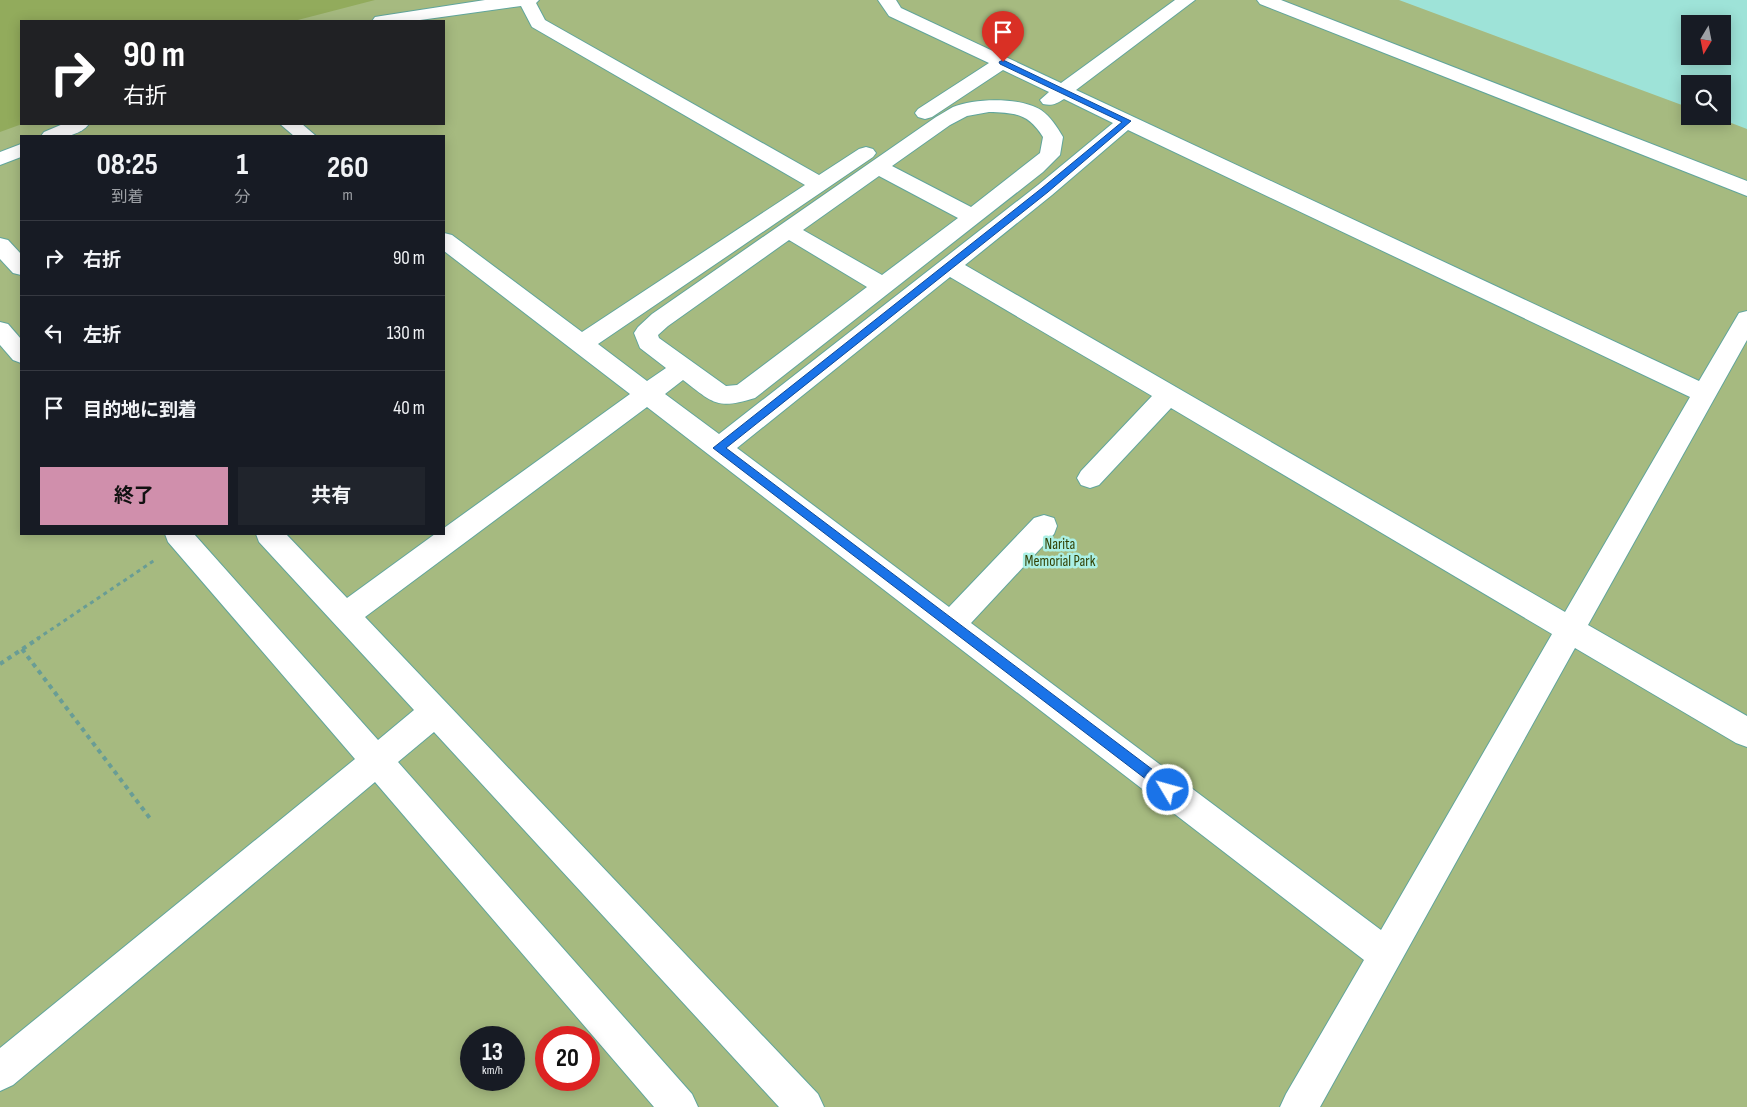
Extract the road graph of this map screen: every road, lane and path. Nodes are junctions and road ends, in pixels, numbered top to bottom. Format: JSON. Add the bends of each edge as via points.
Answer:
{"nodes":[{"id":1,"x":526,"y":0,"type":"edge"},
{"id":2,"x":530,"y":0,"type":"edge"},
{"id":3,"x":887,"y":0,"type":"edge"},
{"id":4,"x":1186,"y":0,"type":"edge"},
{"id":5,"x":1266,"y":0,"type":"edge"},
{"id":6,"x":387,"y":20,"type":"edge"},
{"id":7,"x":1003,"y":62,"type":"junction"},
{"id":8,"x":1063,"y":91,"type":"junction"},
{"id":9,"x":1033,"y":112,"type":"junction"},
{"id":10,"x":1127,"y":121,"type":"junction"},
{"id":11,"x":77,"y":125,"type":"edge"},
{"id":12,"x":291,"y":125,"type":"edge"},
{"id":13,"x":53,"y":135,"type":"edge"},
{"id":14,"x":305,"y":135,"type":"edge"},
{"id":15,"x":20,"y":150,"type":"edge"},
{"id":16,"x":0,"y":159,"type":"edge"},
{"id":17,"x":878,"y":167,"type":"junction"},
{"id":18,"x":819,"y":184,"type":"junction"},
{"id":19,"x":1747,"y":189,"type":"edge"},
{"id":20,"x":973,"y":217,"type":"junction"},
{"id":21,"x":788,"y":230,"type":"junction"},
{"id":22,"x":445,"y":241,"type":"edge"},
{"id":23,"x":0,"y":245,"type":"edge"},
{"id":24,"x":949,"y":266,"type":"junction"},
{"id":25,"x":20,"y":267,"type":"edge"},
{"id":26,"x":883,"y":286,"type":"junction"},
{"id":27,"x":1747,"y":319,"type":"edge"},
{"id":28,"x":0,"y":330,"type":"edge"},
{"id":29,"x":581,"y":344,"type":"junction"},
{"id":30,"x":20,"y":353,"type":"edge"},
{"id":31,"x":683,"y":368,"type":"junction"},
{"id":32,"x":646,"y":394,"type":"junction"},
{"id":33,"x":1169,"y":394,"type":"junction"},
{"id":34,"x":1705,"y":394,"type":"junction"},
{"id":35,"x":718,"y":448,"type":"junction"},
{"id":36,"x":1090,"y":478,"type":"dead end"},
{"id":37,"x":1044,"y":526,"type":"dead end"},
{"id":38,"x":179,"y":535,"type":"edge"},
{"id":39,"x":270,"y":535,"type":"edge"},
{"id":40,"x":156,"y":560,"type":"dead end"},
{"id":41,"x":345,"y":614,"type":"junction"},
{"id":42,"x":951,"y":625,"type":"junction"},
{"id":43,"x":1570,"y":629,"type":"junction"},
{"id":44,"x":22,"y":649,"type":"junction"},
{"id":45,"x":0,"y":664,"type":"edge"},
{"id":46,"x":435,"y":712,"type":"junction"},
{"id":47,"x":1747,"y":732,"type":"edge"},
{"id":48,"x":376,"y":760,"type":"junction"},
{"id":49,"x":152,"y":821,"type":"dead end"},
{"id":50,"x":1386,"y":955,"type":"junction"},
{"id":51,"x":0,"y":1072,"type":"edge"},
{"id":52,"x":679,"y":1107,"type":"edge"},
{"id":53,"x":805,"y":1107,"type":"edge"},
{"id":54,"x":1299,"y":1107,"type":"edge"}],
"edges":[{"from":1,"to":2,"type":"street"},
{"from":1,"to":6,"type":"street"},
{"from":1,"to":18,"type":"street","via":[[538,23]]},
{"from":3,"to":7,"type":"street","via":[[895,12]]},
{"from":4,"to":8,"type":"street"},
{"from":5,"to":19,"type":"street"},
{"from":7,"to":8,"type":"street"},
{"from":7,"to":18,"type":"street"},
{"from":8,"to":9,"type":"street"},
{"from":8,"to":10,"type":"street"},
{"from":9,"to":17,"type":"street","via":[[989,106],[961,111]]},
{"from":9,"to":20,"type":"street","via":[[1042,119],[1053,137],[1050,155]]},
{"from":10,"to":24,"type":"street"},
{"from":10,"to":34,"type":"street"},
{"from":11,"to":13,"type":"street"},
{"from":12,"to":14,"type":"street"},
{"from":15,"to":16,"type":"street"},
{"from":17,"to":20,"type":"street"},
{"from":17,"to":21,"type":"street"},
{"from":18,"to":29,"type":"street"},
{"from":20,"to":26,"type":"street"},
{"from":21,"to":26,"type":"street"},
{"from":21,"to":31,"type":"street","via":[[646,333],[648,342]]},
{"from":22,"to":29,"type":"street"},
{"from":23,"to":25,"type":"street"},
{"from":24,"to":33,"type":"street"},
{"from":24,"to":35,"type":"street"},
{"from":26,"to":31,"type":"street","via":[[746,392],[720,395]]},
{"from":27,"to":34,"type":"street"},
{"from":28,"to":30,"type":"street"},
{"from":29,"to":32,"type":"street"},
{"from":31,"to":32,"type":"street"},
{"from":32,"to":35,"type":"street"},
{"from":32,"to":41,"type":"street"},
{"from":33,"to":36,"type":"street"},
{"from":33,"to":43,"type":"street"},
{"from":34,"to":43,"type":"street"},
{"from":35,"to":42,"type":"street"},
{"from":37,"to":42,"type":"street"},
{"from":38,"to":48,"type":"street"},
{"from":39,"to":41,"type":"street"},
{"from":40,"to":44,"type":"path"},
{"from":41,"to":46,"type":"street"},
{"from":42,"to":50,"type":"street"},
{"from":43,"to":47,"type":"street"},
{"from":43,"to":50,"type":"street"},
{"from":44,"to":45,"type":"path"},
{"from":44,"to":49,"type":"path"},
{"from":46,"to":48,"type":"street"},
{"from":46,"to":53,"type":"street"},
{"from":48,"to":51,"type":"street"},
{"from":48,"to":52,"type":"street"},
{"from":50,"to":54,"type":"street"}]}
